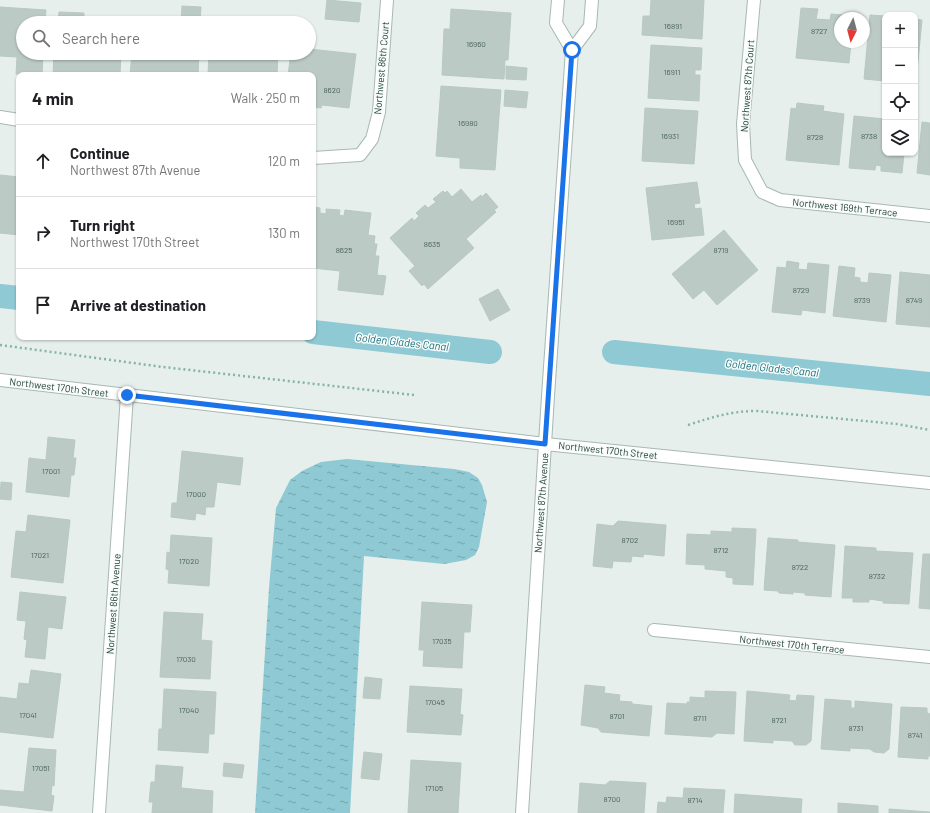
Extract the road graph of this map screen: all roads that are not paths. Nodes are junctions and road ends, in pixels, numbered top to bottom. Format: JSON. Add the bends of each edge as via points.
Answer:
{"nodes":[{"id":1,"x":387,"y":0,"type":"edge"},
{"id":2,"x":558,"y":0,"type":"edge"},
{"id":3,"x":592,"y":0,"type":"edge"},
{"id":4,"x":754,"y":0,"type":"edge"},
{"id":5,"x":572,"y":50,"type":"junction"},
{"id":6,"x":0,"y":117,"type":"edge"},
{"id":7,"x":16,"y":120,"type":"edge"},
{"id":8,"x":316,"y":158,"type":"edge"},
{"id":9,"x":762,"y":192,"type":"joint"},
{"id":10,"x":930,"y":216,"type":"edge"},
{"id":11,"x":0,"y":380,"type":"edge"},
{"id":12,"x":127,"y":395,"type":"junction"},
{"id":13,"x":545,"y":444,"type":"junction"},
{"id":14,"x":930,"y":483,"type":"edge"},
{"id":15,"x":654,"y":630,"type":"dead end"},
{"id":16,"x":930,"y":657,"type":"edge"},
{"id":17,"x":99,"y":813,"type":"edge"},
{"id":18,"x":522,"y":813,"type":"edge"}],
"edges":[{"from":1,"to":8,"type":"street","name":"Northwest 86th Court","via":[[379,112],[372,139],[360,155]]},
{"from":2,"to":5,"type":"street","via":[[556,23]]},
{"from":3,"to":5,"type":"street","via":[[590,26]]},
{"from":4,"to":9,"type":"street","name":"Northwest 87th Court","via":[[743,124],[745,160]]},
{"from":5,"to":13,"type":"street","name":"Northwest 87th Avenue"},
{"from":6,"to":7,"type":"street"},
{"from":9,"to":10,"type":"street","name":"Northwest 169th Terrace","via":[[780,200]]},
{"from":11,"to":12,"type":"street","name":"Northwest 170th Street"},
{"from":12,"to":13,"type":"street","name":"Northwest 170th Street"},
{"from":12,"to":17,"type":"street","name":"Northwest 86th Avenue"},
{"from":13,"to":14,"type":"street","name":"Northwest 170th Street"},
{"from":13,"to":18,"type":"street","name":"Northwest 87th Avenue"},
{"from":15,"to":16,"type":"street","name":"Northwest 170th Terrace"}]}
